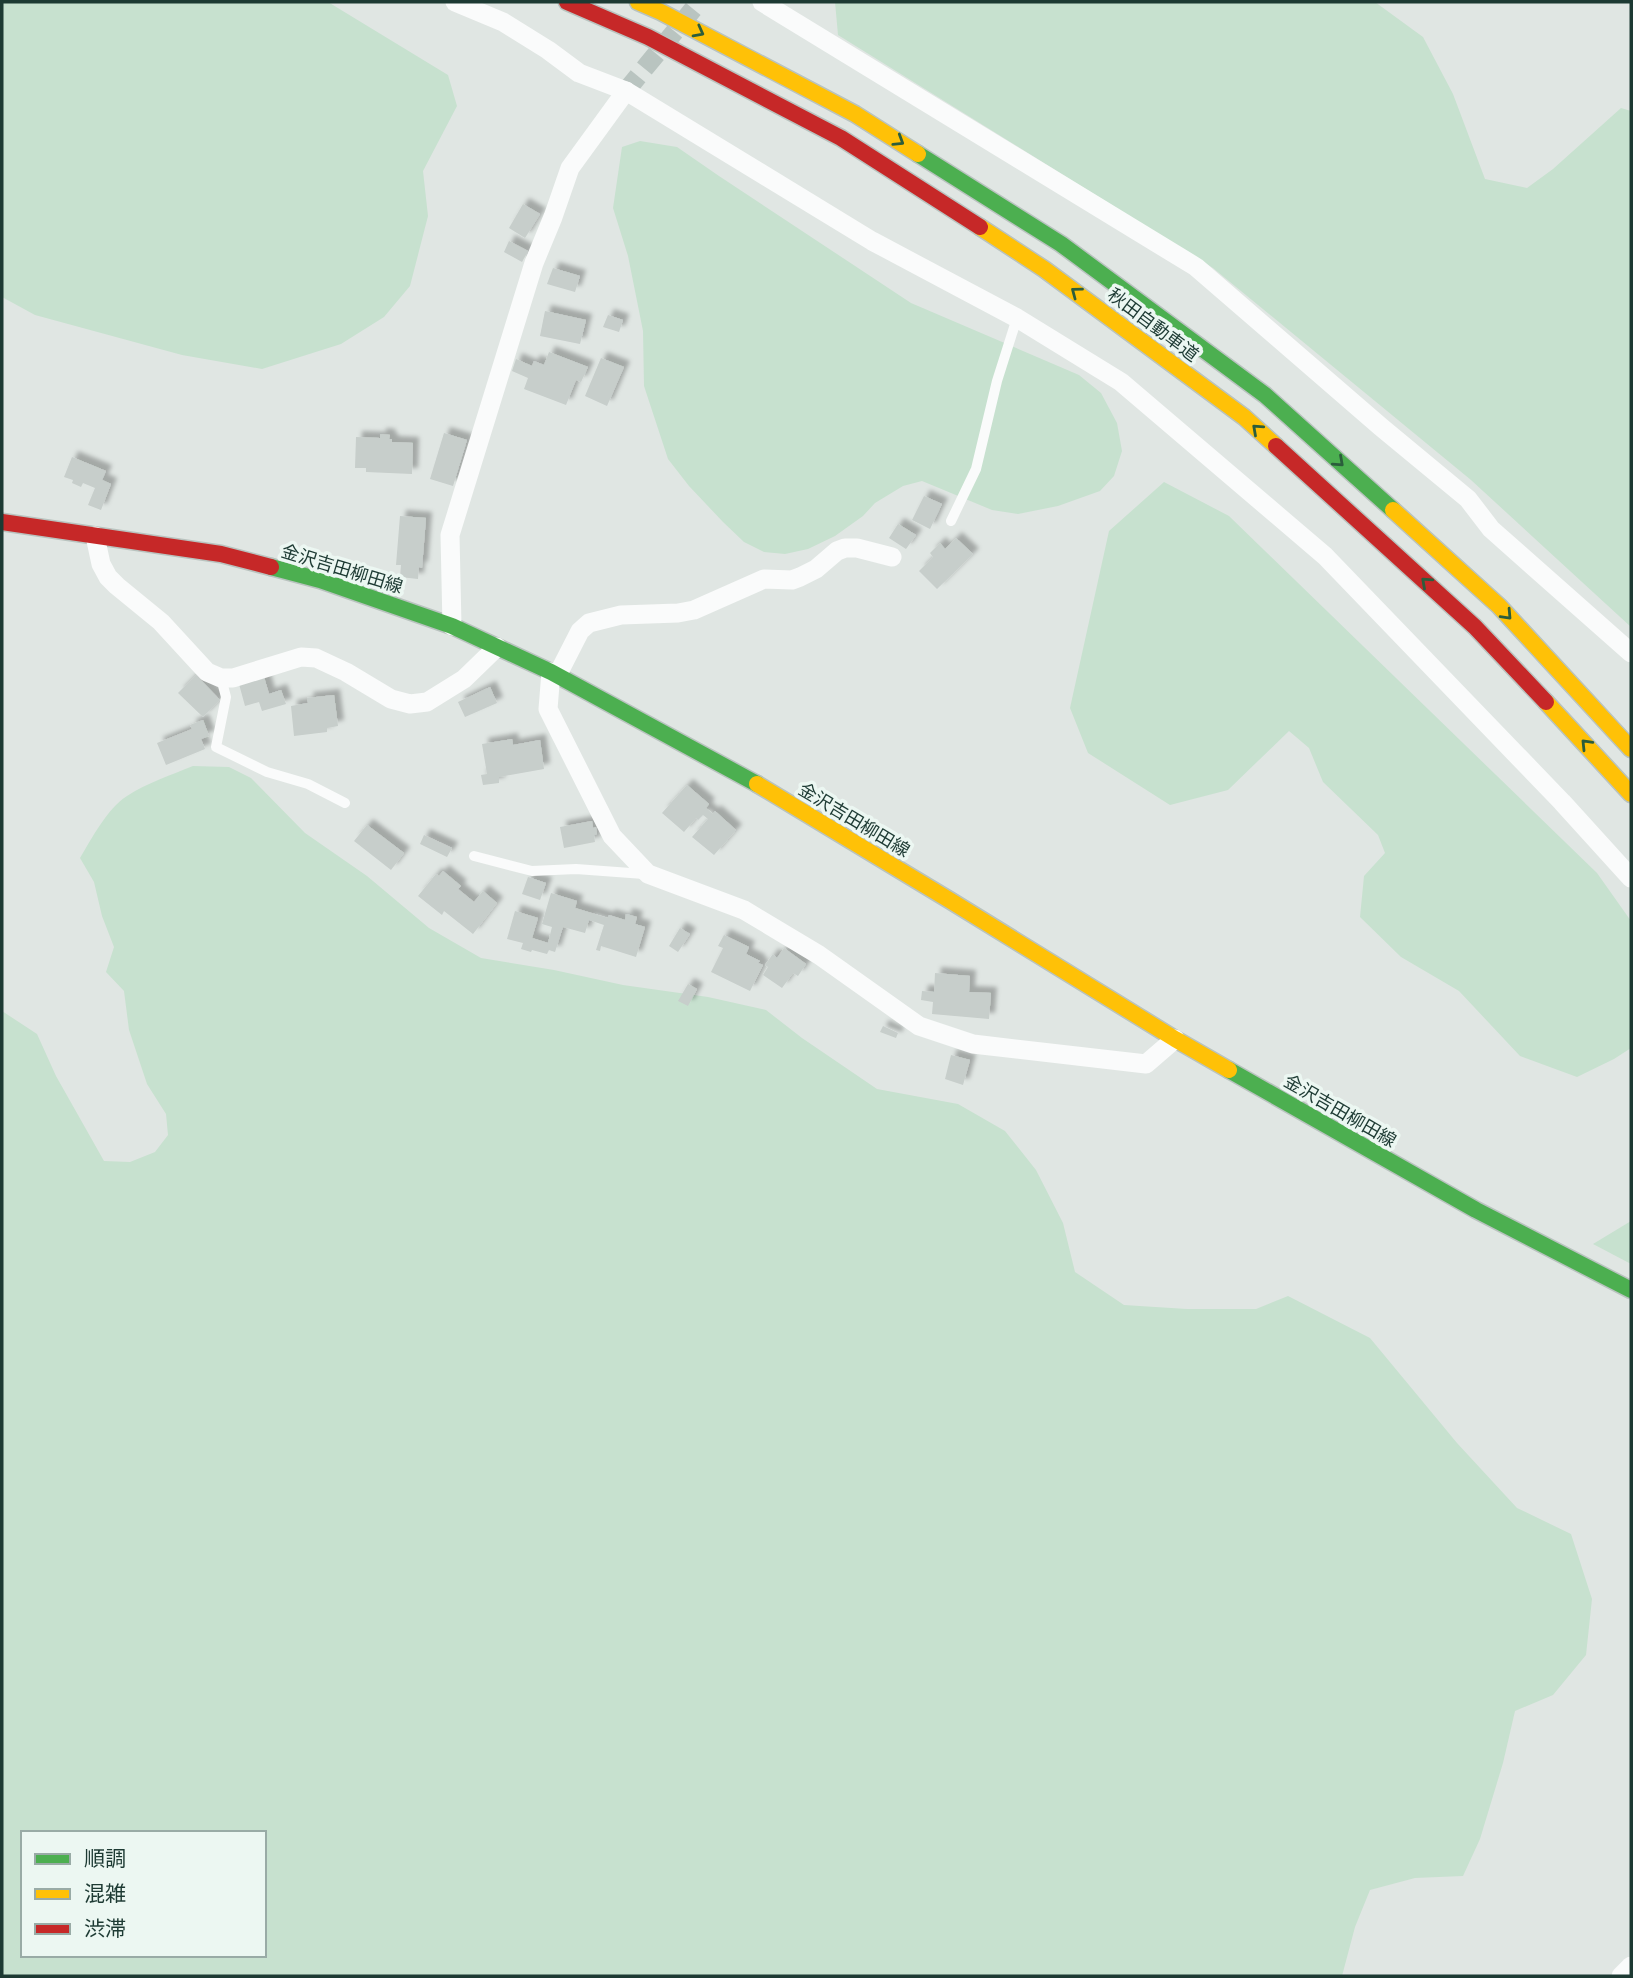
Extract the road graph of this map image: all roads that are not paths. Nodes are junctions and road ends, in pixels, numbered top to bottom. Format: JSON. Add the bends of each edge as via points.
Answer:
{"nodes":[{"id":1,"x":455,"y":2,"type":"edge"},
{"id":2,"x":567,"y":2,"type":"edge"},
{"id":3,"x":638,"y":2,"type":"edge"},
{"id":4,"x":762,"y":2,"type":"edge"},
{"id":5,"x":626,"y":91,"type":"junction"},
{"id":6,"x":1017,"y":318,"type":"junction"},
{"id":7,"x":951,"y":521,"type":"dead end"},
{"id":8,"x":2,"y":522,"type":"edge"},
{"id":9,"x":95,"y":536,"type":"junction"},
{"id":10,"x":892,"y":557,"type":"dead end"},
{"id":11,"x":452,"y":626,"type":"junction"},
{"id":12,"x":497,"y":647,"type":"junction"},
{"id":13,"x":1631,"y":653,"type":"edge"},
{"id":14,"x":554,"y":674,"type":"junction"},
{"id":15,"x":220,"y":678,"type":"junction"},
{"id":16,"x":1631,"y":749,"type":"edge"},
{"id":17,"x":1631,"y":794,"type":"edge"},
{"id":18,"x":345,"y":803,"type":"dead end"},
{"id":19,"x":474,"y":856,"type":"dead end"},
{"id":20,"x":648,"y":874,"type":"junction"},
{"id":21,"x":1631,"y":877,"type":"edge"},
{"id":22,"x":1175,"y":1040,"type":"junction"},
{"id":23,"x":1631,"y":1290,"type":"edge"},
{"id":24,"x":1631,"y":1966,"type":"edge"},
{"id":25,"x":1621,"y":1976,"type":"edge"}],
"edges":[{"from":1,"to":5,"type":"street","via":[[503,22],[579,73]]},
{"from":17,"to":2,"type":"main road","name":"秋田自動車道","one_way":true,"via":[[1475,627],[1244,417],[1044,269],[841,138],[648,37]]},
{"from":3,"to":16,"type":"main road","name":"秋田自動車道","one_way":true,"via":[[855,114],[1061,244],[1265,395],[1499,606]]},
{"from":4,"to":13,"type":"street","via":[[1196,267],[1468,499],[1491,529]]},
{"from":5,"to":6,"type":"street","via":[[872,241]]},
{"from":5,"to":11,"type":"street","via":[[570,168],[534,263],[450,535]]},
{"from":6,"to":7,"type":"lane","via":[[976,469]]},
{"from":6,"to":21,"type":"street","via":[[1121,382],[1325,556]]},
{"from":8,"to":9,"type":"main road","name":"金沢吉田柳田線"},
{"from":9,"to":11,"type":"main road","name":"金沢吉田柳田線","via":[[221,554],[320,580]]},
{"from":9,"to":15,"type":"street","via":[[108,577],[161,622],[207,672]]},
{"from":10,"to":14,"type":"street","via":[[845,548],[800,577],[764,579],[694,610],[621,615],[589,623]]},
{"from":11,"to":12,"type":"main road","name":"金沢吉田柳田線"},
{"from":12,"to":14,"type":"main road","name":"金沢吉田柳田線"},
{"from":12,"to":15,"type":"street","via":[[464,679],[427,702],[410,704],[391,699],[316,658],[302,657]]},
{"from":14,"to":20,"type":"street","via":[[548,709],[612,836]]},
{"from":14,"to":22,"type":"main road","name":"金沢吉田柳田線","via":[[756,784]]},
{"from":15,"to":18,"type":"lane","via":[[226,697],[216,747]]},
{"from":19,"to":20,"type":"lane","via":[[532,872],[576,869]]},
{"from":20,"to":22,"type":"street","via":[[744,910],[819,955],[919,1026],[973,1044],[1146,1065]]},
{"from":22,"to":23,"type":"main road","name":"金沢吉田柳田線","via":[[1476,1210]]},
{"from":24,"to":25,"type":"street"}]}
